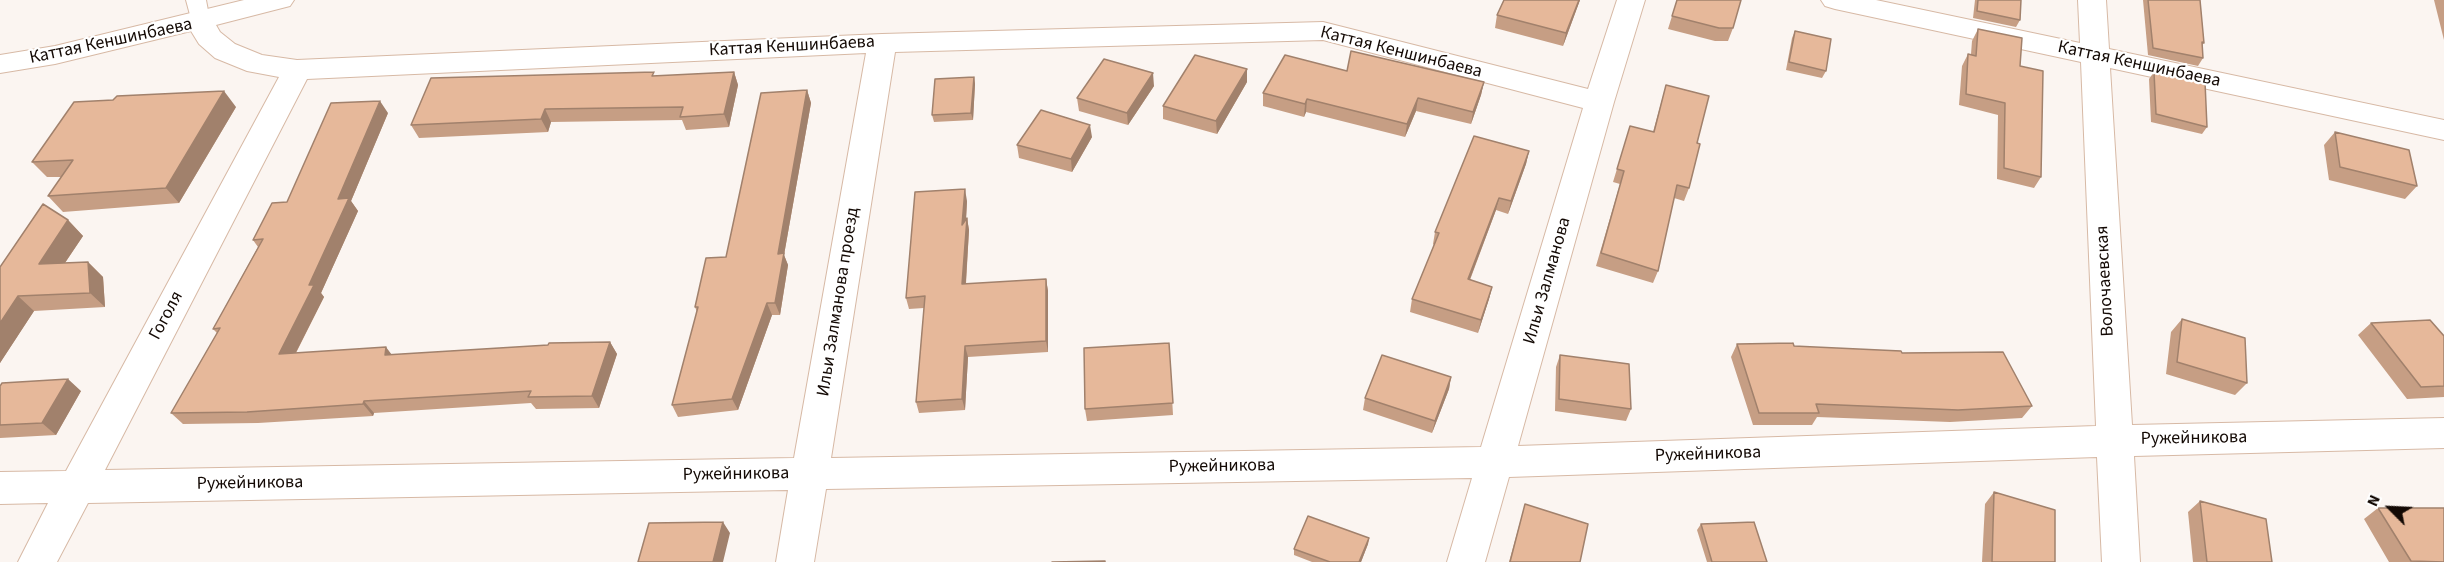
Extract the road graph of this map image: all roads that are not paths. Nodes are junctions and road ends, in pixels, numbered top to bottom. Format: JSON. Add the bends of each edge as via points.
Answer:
{"nodes":[{"id":1,"x":280,"y":0,"type":"edge"},
{"id":2,"x":1631,"y":0,"type":"edge"},
{"id":3,"x":1835,"y":0,"type":"edge"},
{"id":4,"x":2092,"y":0,"type":"edge"},
{"id":5,"x":198,"y":11,"type":"edge"},
{"id":6,"x":882,"y":43,"type":"junction"},
{"id":7,"x":2094,"y":55,"type":"junction"},
{"id":8,"x":0,"y":64,"type":"edge"},
{"id":9,"x":297,"y":70,"type":"junction"},
{"id":10,"x":1599,"y":102,"type":"junction"},
{"id":11,"x":2444,"y":130,"type":"edge"},
{"id":12,"x":2444,"y":433,"type":"edge"},
{"id":13,"x":2115,"y":441,"type":"junction"},
{"id":14,"x":1496,"y":462,"type":"junction"},
{"id":15,"x":811,"y":474,"type":"junction"},
{"id":16,"x":77,"y":487,"type":"junction"},
{"id":17,"x":0,"y":488,"type":"edge"},
{"id":18,"x":38,"y":562,"type":"edge"},
{"id":19,"x":795,"y":562,"type":"edge"},
{"id":20,"x":1466,"y":562,"type":"edge"},
{"id":21,"x":2121,"y":562,"type":"edge"}],
"edges":[{"from":1,"to":5,"type":"street"},
{"from":2,"to":10,"type":"street","name":"Ильи Залманова"},
{"from":3,"to":7,"type":"street","name":"Каттая Кеншинбаева"},
{"from":4,"to":7,"type":"street","name":"Волочаевская"},
{"from":5,"to":8,"type":"street","name":"Каттая Кеншинбаева","via":[[45,57]]},
{"from":5,"to":9,"type":"street","name":"Каттая Кеншинбаева","via":[[209,38],[225,51],[256,64]]},
{"from":6,"to":9,"type":"street","name":"Каттая Кеншинбаева"},
{"from":6,"to":10,"type":"street","name":"Каттая Кеншинбаева","via":[[1323,31]]},
{"from":6,"to":15,"type":"street","name":"Ильи Залманова проезд"},
{"from":7,"to":11,"type":"street","name":"Каттая Кеншинбаева"},
{"from":7,"to":13,"type":"street","name":"Волочаевская"},
{"from":9,"to":16,"type":"street","name":"Гоголя"},
{"from":10,"to":14,"type":"street","name":"Ильи Залманова"},
{"from":12,"to":13,"type":"street","name":"Ружейникова"},
{"from":13,"to":14,"type":"street","name":"Ружейникова"},
{"from":13,"to":21,"type":"street","name":"Волочаевская"},
{"from":14,"to":15,"type":"street","name":"Ружейникова"},
{"from":14,"to":20,"type":"street","name":"Ильи Залманова"},
{"from":15,"to":16,"type":"street","name":"Ружейникова"},
{"from":15,"to":19,"type":"street","name":"Ильи Залманова проезд"},
{"from":16,"to":17,"type":"street","name":"Ружейникова"},
{"from":16,"to":18,"type":"street","name":"Гоголя"}]}
